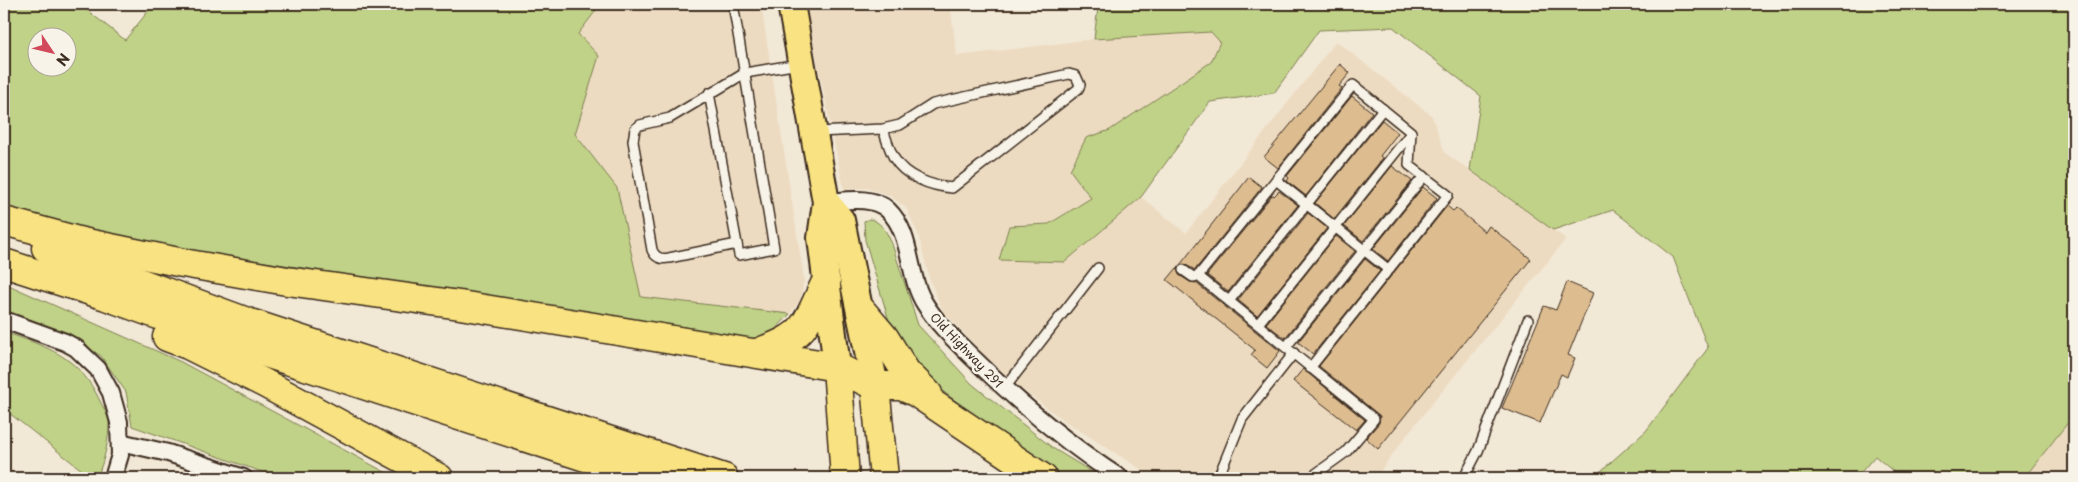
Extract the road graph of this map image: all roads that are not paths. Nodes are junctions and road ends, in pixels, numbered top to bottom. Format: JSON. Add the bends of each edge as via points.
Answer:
{"nodes":[{"id":1,"x":733,"y":4,"type":"edge"},
{"id":2,"x":791,"y":4,"type":"edge"},
{"id":3,"x":802,"y":64,"type":"junction"},
{"id":4,"x":745,"y":73,"type":"junction"},
{"id":5,"x":710,"y":93,"type":"junction"},
{"id":6,"x":1383,"y":109,"type":"junction"},
{"id":7,"x":883,"y":128,"type":"junction"},
{"id":8,"x":814,"y":132,"type":"junction"},
{"id":9,"x":1411,"y":132,"type":"junction"},
{"id":10,"x":1424,"y":176,"type":"junction"},
{"id":11,"x":1276,"y":180,"type":"junction"},
{"id":12,"x":826,"y":202,"type":"junction"},
{"id":13,"x":1306,"y":205,"type":"junction"},
{"id":14,"x":4,"y":221,"type":"edge"},
{"id":15,"x":1335,"y":228,"type":"junction"},
{"id":16,"x":4,"y":232,"type":"edge"},
{"id":17,"x":737,"y":244,"type":"junction"},
{"id":18,"x":1364,"y":250,"type":"junction"},
{"id":19,"x":4,"y":262,"type":"edge"},
{"id":20,"x":1098,"y":268,"type":"dead end"},
{"id":21,"x":1183,"y":270,"type":"dead end"},
{"id":22,"x":1389,"y":270,"type":"junction"},
{"id":23,"x":39,"y":275,"type":"junction"},
{"id":24,"x":1198,"y":276,"type":"junction"},
{"id":25,"x":826,"y":282,"type":"junction"},
{"id":26,"x":1229,"y":301,"type":"junction"},
{"id":27,"x":861,"y":310,"type":"junction"},
{"id":28,"x":1528,"y":320,"type":"dead end"},
{"id":29,"x":8,"y":322,"type":"edge"},
{"id":30,"x":1258,"y":324,"type":"junction"},
{"id":31,"x":1290,"y":350,"type":"junction"},
{"id":32,"x":757,"y":353,"type":"junction"},
{"id":33,"x":837,"y":367,"type":"junction"},
{"id":34,"x":1310,"y":368,"type":"junction"},
{"id":35,"x":875,"y":386,"type":"junction"},
{"id":36,"x":1004,"y":389,"type":"junction"},
{"id":37,"x":953,"y":418,"type":"junction"},
{"id":38,"x":120,"y":442,"type":"junction"},
{"id":39,"x":883,"y":466,"type":"edge"},
{"id":40,"x":844,"y":467,"type":"edge"},
{"id":41,"x":113,"y":478,"type":"edge"},
{"id":42,"x":244,"y":478,"type":"edge"},
{"id":43,"x":439,"y":478,"type":"edge"},
{"id":44,"x":650,"y":478,"type":"edge"},
{"id":45,"x":724,"y":478,"type":"edge"},
{"id":46,"x":1043,"y":478,"type":"edge"},
{"id":47,"x":1120,"y":478,"type":"edge"},
{"id":48,"x":1218,"y":478,"type":"edge"},
{"id":49,"x":1310,"y":478,"type":"edge"},
{"id":50,"x":1464,"y":478,"type":"edge"}],
"edges":[{"from":1,"to":4,"type":"lane"},
{"from":2,"to":3,"type":"main road"},
{"from":3,"to":4,"type":"lane"},
{"from":3,"to":8,"type":"main road"},
{"from":4,"to":5,"type":"lane"},
{"from":4,"to":17,"type":"lane","via":[[774,248],[739,254]]},
{"from":5,"to":17,"type":"lane"},
{"from":5,"to":17,"type":"lane","via":[[670,118],[634,129],[633,141],[652,250],[656,257],[665,259]]},
{"from":6,"to":9,"type":"lane"},
{"from":6,"to":11,"type":"lane","via":[[1353,85]]},
{"from":6,"to":13,"type":"lane"},
{"from":7,"to":7,"type":"lane","via":[[900,125],[933,104],[1069,74],[1076,76],[1080,85],[952,188],[927,183],[907,173],[894,159]]},
{"from":7,"to":8,"type":"lane"},
{"from":8,"to":12,"type":"main road"},
{"from":9,"to":10,"type":"lane","via":[[1409,165]]},
{"from":9,"to":15,"type":"lane"},
{"from":10,"to":18,"type":"lane"},
{"from":10,"to":22,"type":"lane","via":[[1448,195]]},
{"from":11,"to":13,"type":"lane"},
{"from":11,"to":24,"type":"lane"},
{"from":12,"to":25,"type":"main road","via":[[821,238]]},
{"from":12,"to":27,"type":"main road","via":[[841,220]]},
{"from":12,"to":36,"type":"street","name":"Old Highway 291","via":[[869,200],[888,209],[904,237],[924,302],[936,320]]},
{"from":13,"to":15,"type":"lane"},
{"from":13,"to":26,"type":"lane"},
{"from":14,"to":32,"type":"highway","via":[[82,242],[287,281]]},
{"from":15,"to":18,"type":"lane"},
{"from":15,"to":30,"type":"lane"},
{"from":16,"to":45,"type":"highway","via":[[247,322]]},
{"from":18,"to":22,"type":"lane"},
{"from":18,"to":31,"type":"lane"},
{"from":19,"to":23,"type":"highway"},
{"from":20,"to":36,"type":"lane"},
{"from":21,"to":24,"type":"lane","via":[[1193,277]]},
{"from":22,"to":34,"type":"lane"},
{"from":23,"to":43,"type":"highway","via":[[82,306],[188,345]]},
{"from":23,"to":44,"type":"highway","via":[[256,350]]},
{"from":24,"to":26,"type":"lane"},
{"from":25,"to":32,"type":"highway","via":[[802,328],[792,337]]},
{"from":25,"to":33,"type":"main road"},
{"from":26,"to":30,"type":"lane"},
{"from":27,"to":35,"type":"main road"},
{"from":27,"to":37,"type":"highway","via":[[884,337],[906,372]]},
{"from":28,"to":50,"type":"lane","via":[[1478,451]]},
{"from":29,"to":38,"type":"street","via":[[66,342],[98,369],[111,393],[120,422]]},
{"from":30,"to":31,"type":"lane"},
{"from":31,"to":34,"type":"lane"},
{"from":31,"to":48,"type":"lane","via":[[1242,419]]},
{"from":32,"to":33,"type":"highway"},
{"from":33,"to":35,"type":"highway"},
{"from":33,"to":40,"type":"highway"},
{"from":34,"to":49,"type":"lane","via":[[1374,419],[1346,452]]},
{"from":35,"to":37,"type":"highway","via":[[901,386]]},
{"from":35,"to":39,"type":"highway"},
{"from":36,"to":47,"type":"street","name":"Old Highway 291","via":[[1087,457]]},
{"from":37,"to":46,"type":"highway"},
{"from":38,"to":41,"type":"street"},
{"from":38,"to":42,"type":"street","via":[[168,453]]}]}
